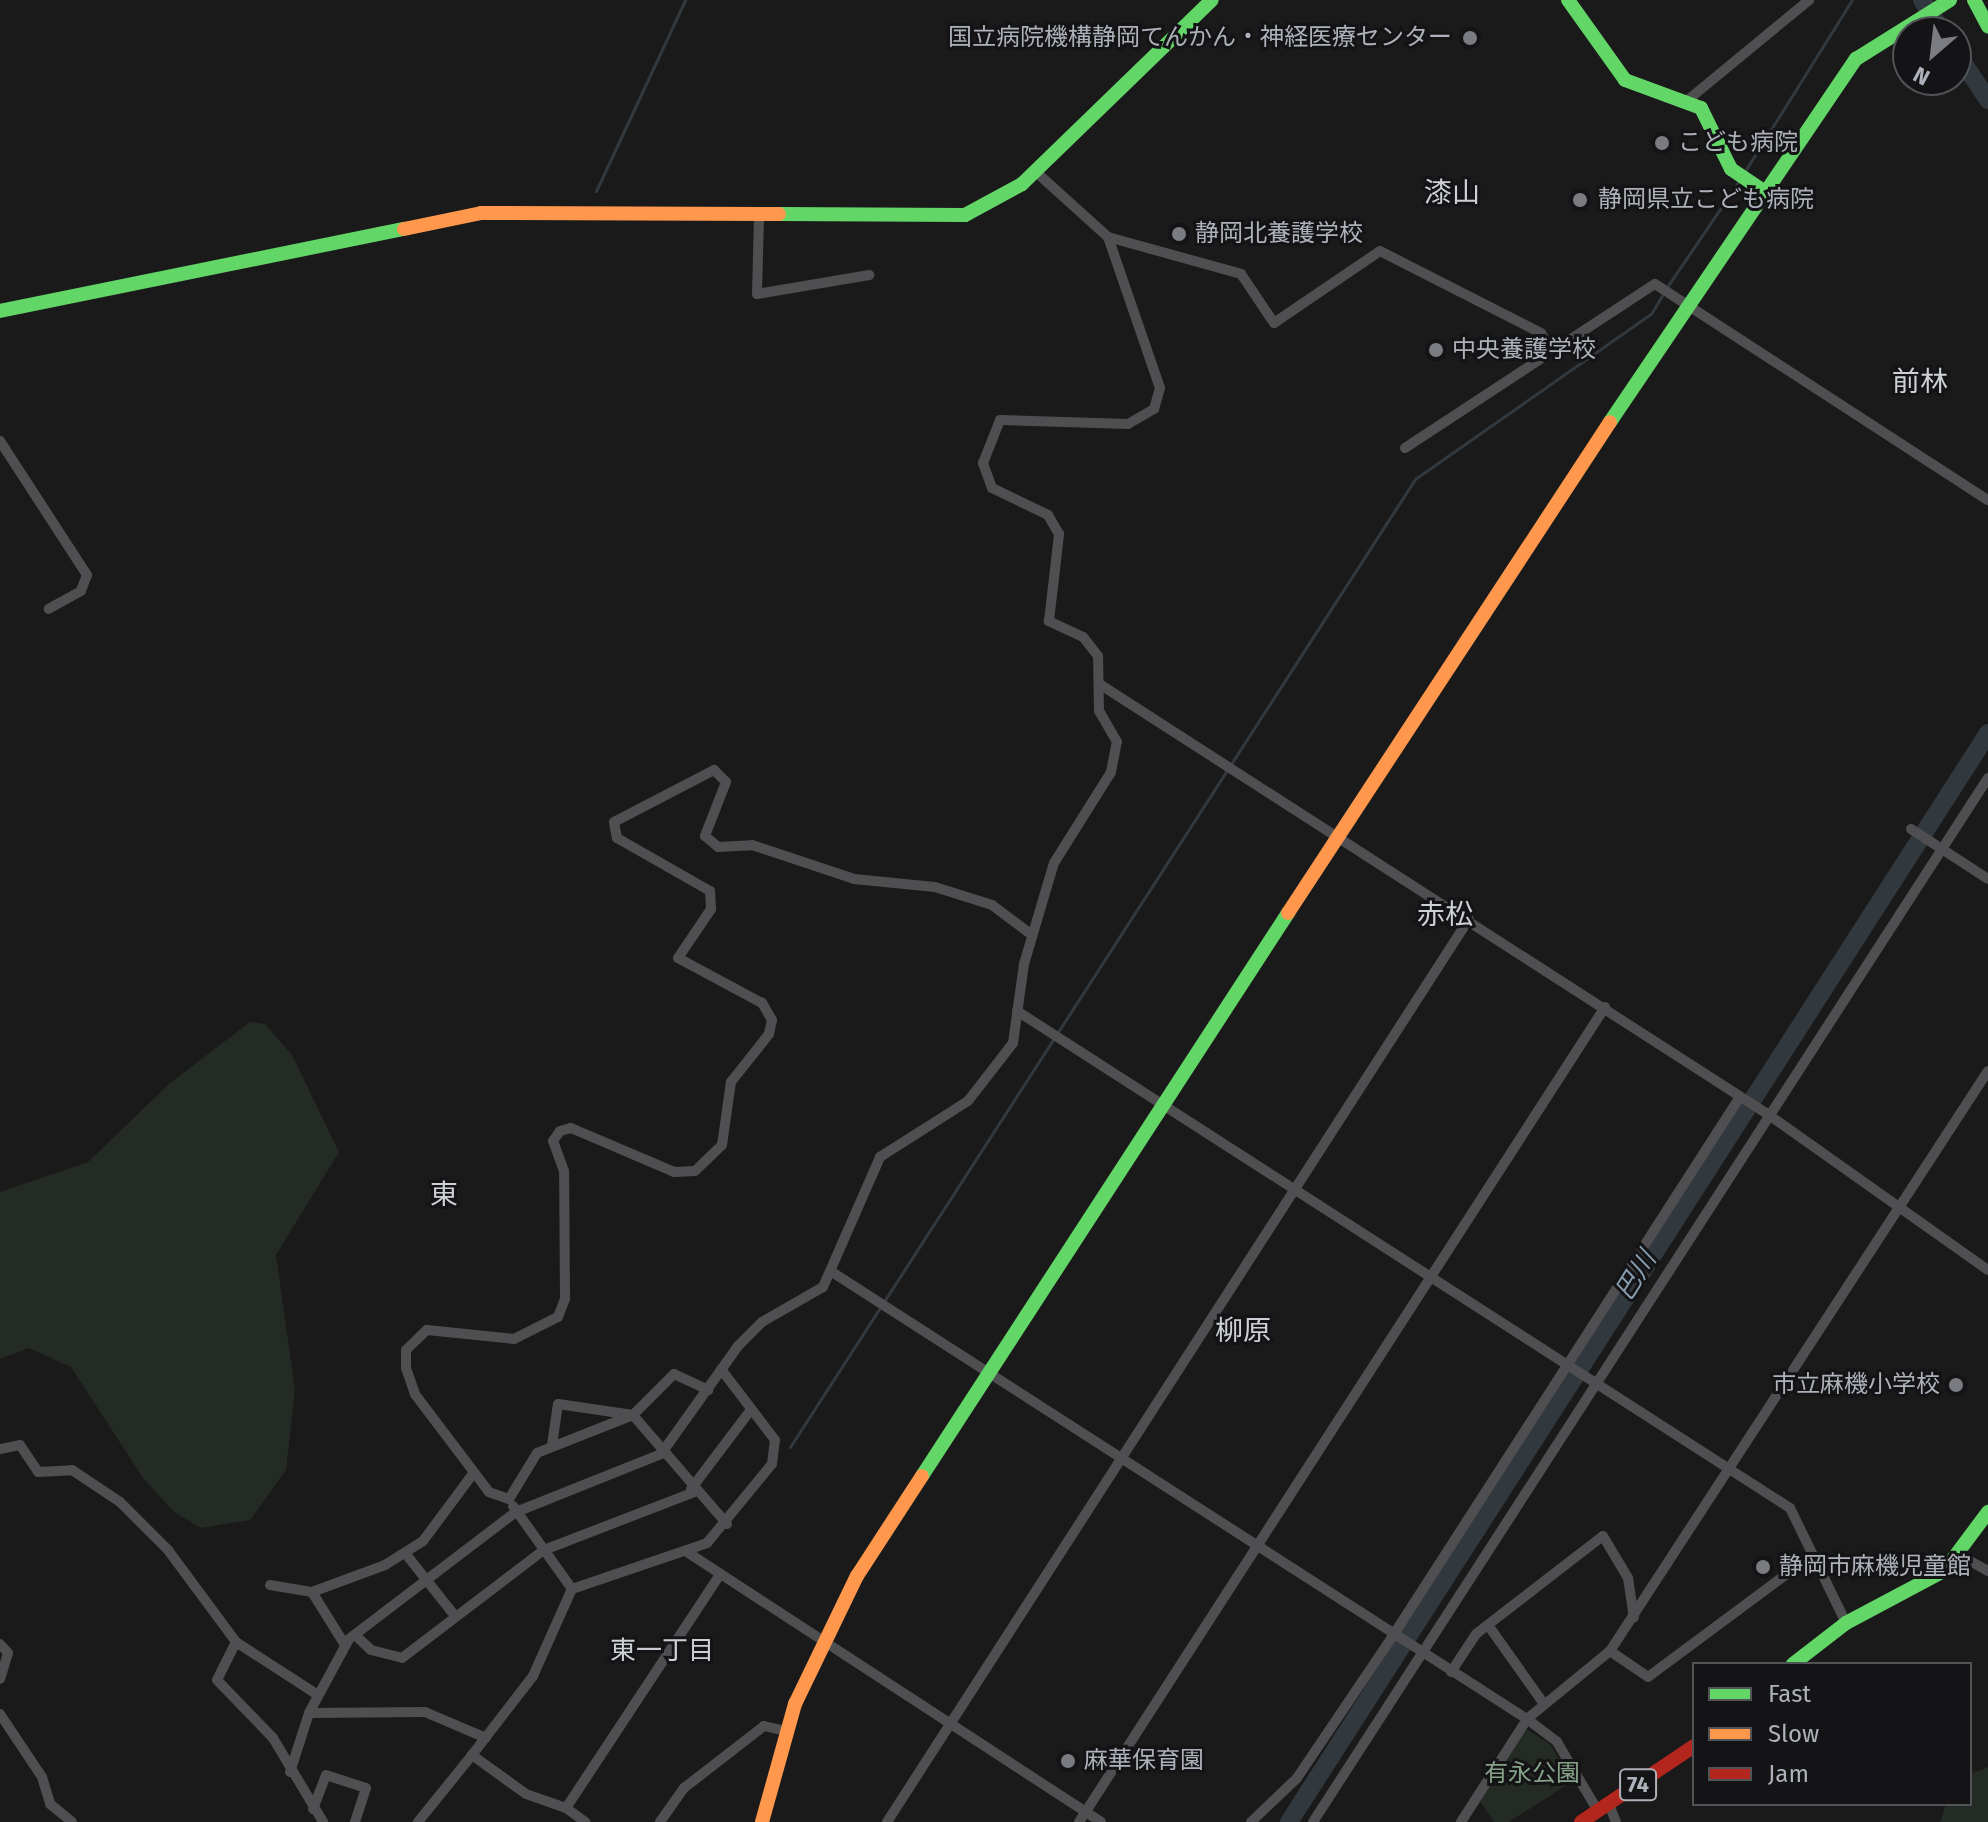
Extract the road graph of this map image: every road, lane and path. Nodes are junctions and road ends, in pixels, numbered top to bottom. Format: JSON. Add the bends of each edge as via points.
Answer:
{"nodes":[{"id":1,"x":1212,"y":0,"type":"edge"},
{"id":2,"x":1568,"y":0,"type":"edge"},
{"id":3,"x":1809,"y":0,"type":"edge"},
{"id":4,"x":1950,"y":0,"type":"edge"},
{"id":5,"x":1974,"y":0,"type":"edge"},
{"id":6,"x":1988,"y":26,"type":"edge"},
{"id":7,"x":1689,"y":99,"type":"junction"},
{"id":8,"x":1036,"y":172,"type":"junction"},
{"id":9,"x":1764,"y":191,"type":"junction"},
{"id":10,"x":759,"y":217,"type":"junction"},
{"id":11,"x":1108,"y":237,"type":"junction"},
{"id":12,"x":869,"y":275,"type":"dead end"},
{"id":13,"x":1690,"y":306,"type":"junction"},
{"id":14,"x":0,"y":311,"type":"edge"},
{"id":15,"x":1552,"y":351,"type":"junction"},
{"id":16,"x":0,"y":441,"type":"edge"},
{"id":17,"x":1405,"y":448,"type":"dead end"},
{"id":18,"x":1988,"y":500,"type":"edge"},
{"id":19,"x":49,"y":609,"type":"dead end"},
{"id":20,"x":1101,"y":685,"type":"junction"},
{"id":21,"x":1988,"y":778,"type":"edge"},
{"id":22,"x":1911,"y":829,"type":"dead end"},
{"id":23,"x":1339,"y":834,"type":"junction"},
{"id":24,"x":1941,"y":849,"type":"junction"},
{"id":25,"x":1988,"y":879,"type":"edge"},
{"id":26,"x":1469,"y":919,"type":"junction"},
{"id":27,"x":1032,"y":935,"type":"junction"},
{"id":28,"x":1605,"y":1007,"type":"junction"},
{"id":29,"x":1017,"y":1011,"type":"junction"},
{"id":30,"x":1988,"y":1071,"type":"edge"},
{"id":31,"x":1740,"y":1097,"type":"junction"},
{"id":32,"x":1162,"y":1104,"type":"junction"},
{"id":33,"x":1769,"y":1115,"type":"junction"},
{"id":34,"x":1296,"y":1190,"type":"junction"},
{"id":35,"x":1902,"y":1204,"type":"junction"},
{"id":36,"x":1988,"y":1270,"type":"edge"},
{"id":37,"x":832,"y":1272,"type":"junction"},
{"id":38,"x":1432,"y":1277,"type":"junction"},
{"id":39,"x":1567,"y":1365,"type":"junction"},
{"id":40,"x":721,"y":1369,"type":"junction"},
{"id":41,"x":989,"y":1373,"type":"junction"},
{"id":42,"x":1595,"y":1382,"type":"junction"},
{"id":43,"x":708,"y":1390,"type":"junction"},
{"id":44,"x":750,"y":1411,"type":"junction"},
{"id":45,"x":633,"y":1415,"type":"junction"},
{"id":46,"x":552,"y":1445,"type":"junction"},
{"id":47,"x":0,"y":1449,"type":"edge"},
{"id":48,"x":661,"y":1454,"type":"junction"},
{"id":49,"x":1122,"y":1459,"type":"junction"},
{"id":50,"x":1729,"y":1473,"type":"junction"},
{"id":51,"x":472,"y":1475,"type":"junction"},
{"id":52,"x":692,"y":1490,"type":"junction"},
{"id":53,"x":509,"y":1499,"type":"junction"},
{"id":54,"x":516,"y":1512,"type":"junction"},
{"id":55,"x":1988,"y":1512,"type":"edge"},
{"id":56,"x":727,"y":1524,"type":"junction"},
{"id":57,"x":1259,"y":1546,"type":"junction"},
{"id":58,"x":544,"y":1550,"type":"junction"},
{"id":59,"x":687,"y":1552,"type":"junction"},
{"id":60,"x":405,"y":1553,"type":"junction"},
{"id":61,"x":1812,"y":1555,"type":"junction"},
{"id":62,"x":1961,"y":1556,"type":"junction"},
{"id":63,"x":1988,"y":1571,"type":"edge"},
{"id":64,"x":719,"y":1576,"type":"junction"},
{"id":65,"x":427,"y":1581,"type":"junction"},
{"id":66,"x":270,"y":1585,"type":"dead end"},
{"id":67,"x":572,"y":1589,"type":"junction"},
{"id":68,"x":312,"y":1592,"type":"junction"},
{"id":69,"x":455,"y":1616,"type":"junction"},
{"id":70,"x":1634,"y":1618,"type":"junction"},
{"id":71,"x":1846,"y":1623,"type":"junction"},
{"id":72,"x":1488,"y":1625,"type":"junction"},
{"id":73,"x":1394,"y":1634,"type":"junction"},
{"id":74,"x":355,"y":1635,"type":"junction"},
{"id":75,"x":822,"y":1640,"type":"junction"},
{"id":76,"x":236,"y":1642,"type":"junction"},
{"id":77,"x":0,"y":1644,"type":"edge"},
{"id":78,"x":345,"y":1645,"type":"junction"},
{"id":79,"x":1610,"y":1651,"type":"junction"},
{"id":80,"x":1423,"y":1653,"type":"junction"},
{"id":81,"x":1796,"y":1662,"type":"edge"},
{"id":82,"x":1451,"y":1672,"type":"junction"},
{"id":83,"x":0,"y":1679,"type":"edge"},
{"id":84,"x":318,"y":1695,"type":"junction"},
{"id":85,"x":1544,"y":1704,"type":"junction"},
{"id":86,"x":309,"y":1713,"type":"junction"},
{"id":87,"x":0,"y":1714,"type":"edge"},
{"id":88,"x":1527,"y":1719,"type":"junction"},
{"id":89,"x":950,"y":1726,"type":"junction"},
{"id":90,"x":786,"y":1731,"type":"junction"},
{"id":91,"x":486,"y":1738,"type":"junction"},
{"id":92,"x":1692,"y":1747,"type":"edge"},
{"id":93,"x":472,"y":1755,"type":"junction"},
{"id":94,"x":290,"y":1772,"type":"junction"},
{"id":95,"x":566,"y":1808,"type":"junction"},
{"id":96,"x":1604,"y":1808,"type":"junction"},
{"id":97,"x":313,"y":1809,"type":"junction"},
{"id":98,"x":1082,"y":1817,"type":"edge"},
{"id":99,"x":72,"y":1822,"type":"edge"},
{"id":100,"x":323,"y":1822,"type":"edge"},
{"id":101,"x":355,"y":1822,"type":"edge"},
{"id":102,"x":418,"y":1822,"type":"edge"},
{"id":103,"x":585,"y":1822,"type":"edge"},
{"id":104,"x":660,"y":1822,"type":"edge"},
{"id":105,"x":762,"y":1822,"type":"edge"},
{"id":106,"x":887,"y":1822,"type":"edge"},
{"id":107,"x":1101,"y":1822,"type":"edge"},
{"id":108,"x":1251,"y":1822,"type":"edge"},
{"id":109,"x":1313,"y":1822,"type":"edge"},
{"id":110,"x":1461,"y":1822,"type":"edge"},
{"id":111,"x":1581,"y":1822,"type":"edge"},
{"id":112,"x":1616,"y":1822,"type":"edge"}],
"edges":[{"from":1,"to":8,"type":"street"},
{"from":2,"to":7,"type":"street","via":[[1625,80]]},
{"from":3,"to":7,"type":"street"},
{"from":4,"to":9,"type":"street","via":[[1911,21],[1832,87]]},
{"from":5,"to":6,"type":"street"},
{"from":7,"to":9,"type":"street","via":[[1708,114],[1731,169]]},
{"from":8,"to":10,"type":"street","via":[[993,204],[951,218]]},
{"from":8,"to":11,"type":"street"},
{"from":9,"to":13,"type":"street"},
{"from":10,"to":12,"type":"street","via":[[757,294]]},
{"from":10,"to":14,"type":"street","via":[[458,216]]},
{"from":11,"to":15,"type":"street","via":[[1241,274],[1274,323],[1380,251],[1541,333]]},
{"from":11,"to":20,"type":"street","via":[[1118,284],[1155,370],[1154,409],[1128,424],[1000,420],[983,463],[992,488],[1048,515],[1059,534],[1049,621],[1092,645]]},
{"from":13,"to":15,"type":"street","via":[[1655,284]]},
{"from":13,"to":18,"type":"street"},
{"from":13,"to":23,"type":"street"},
{"from":15,"to":17,"type":"street"},
{"from":16,"to":19,"type":"street","via":[[87,575],[81,591]]},
{"from":20,"to":23,"type":"street"},
{"from":20,"to":27,"type":"street","via":[[1099,711],[1118,756],[1054,863]]},
{"from":21,"to":24,"type":"street"},
{"from":22,"to":24,"type":"street"},
{"from":23,"to":26,"type":"street"},
{"from":23,"to":32,"type":"street"},
{"from":24,"to":25,"type":"street"},
{"from":24,"to":33,"type":"street"},
{"from":26,"to":28,"type":"street"},
{"from":26,"to":34,"type":"street"},
{"from":27,"to":29,"type":"street"},
{"from":27,"to":51,"type":"street","via":[[992,905],[935,887],[854,879],[752,845],[718,847],[705,836],[726,782],[714,770],[614,822],[617,838],[710,891],[711,909],[679,953],[682,966],[762,1003],[772,1020],[758,1053],[731,1082],[722,1145],[695,1171],[674,1172],[571,1128],[560,1131],[553,1141],[564,1171],[565,1299],[550,1326],[514,1339],[416,1335],[406,1350],[415,1394]]},
{"from":28,"to":31,"type":"street"},
{"from":28,"to":38,"type":"street"},
{"from":29,"to":32,"type":"street"},
{"from":29,"to":37,"type":"street","via":[[1013,1043],[968,1101],[880,1157]]},
{"from":30,"to":35,"type":"street"},
{"from":31,"to":33,"type":"street"},
{"from":31,"to":39,"type":"street"},
{"from":32,"to":34,"type":"street"},
{"from":32,"to":41,"type":"street"},
{"from":33,"to":35,"type":"street"},
{"from":33,"to":42,"type":"street"},
{"from":34,"to":38,"type":"street"},
{"from":34,"to":49,"type":"street"},
{"from":35,"to":36,"type":"street"},
{"from":35,"to":50,"type":"street"},
{"from":37,"to":40,"type":"street","via":[[805,1303],[762,1322]]},
{"from":37,"to":41,"type":"street"},
{"from":38,"to":39,"type":"street"},
{"from":38,"to":57,"type":"street"},
{"from":39,"to":42,"type":"street"},
{"from":39,"to":73,"type":"street"},
{"from":40,"to":43,"type":"street"},
{"from":40,"to":44,"type":"street"},
{"from":41,"to":49,"type":"street"},
{"from":41,"to":75,"type":"street"},
{"from":42,"to":50,"type":"street"},
{"from":42,"to":80,"type":"street"},
{"from":43,"to":45,"type":"street","via":[[674,1374]]},
{"from":43,"to":48,"type":"street"},
{"from":44,"to":52,"type":"street"},
{"from":44,"to":56,"type":"street","via":[[778,1453]]},
{"from":45,"to":46,"type":"street"},
{"from":45,"to":46,"type":"street","via":[[558,1404]]},
{"from":45,"to":48,"type":"street"},
{"from":46,"to":53,"type":"street","via":[[529,1462]]},
{"from":47,"to":76,"type":"street","via":[[20,1445],[38,1472],[72,1470],[120,1502],[155,1534]]},
{"from":48,"to":52,"type":"street"},
{"from":48,"to":54,"type":"street"},
{"from":49,"to":57,"type":"street"},
{"from":49,"to":89,"type":"street"},
{"from":50,"to":61,"type":"street","via":[[1790,1508]]},
{"from":50,"to":70,"type":"street"},
{"from":51,"to":53,"type":"street","via":[[489,1492]]},
{"from":51,"to":60,"type":"street","via":[[443,1521]]},
{"from":52,"to":56,"type":"street"},
{"from":52,"to":58,"type":"street"},
{"from":53,"to":54,"type":"street"},
{"from":54,"to":58,"type":"street"},
{"from":54,"to":65,"type":"street"},
{"from":55,"to":62,"type":"street"},
{"from":56,"to":59,"type":"street"},
{"from":57,"to":73,"type":"street"},
{"from":57,"to":98,"type":"street"},
{"from":58,"to":67,"type":"street"},
{"from":58,"to":69,"type":"street"},
{"from":59,"to":64,"type":"street"},
{"from":59,"to":67,"type":"street"},
{"from":60,"to":65,"type":"street"},
{"from":60,"to":68,"type":"street"},
{"from":61,"to":71,"type":"street"},
{"from":61,"to":79,"type":"street","via":[[1648,1677]]},
{"from":62,"to":63,"type":"street"},
{"from":62,"to":71,"type":"street"},
{"from":64,"to":75,"type":"street"},
{"from":64,"to":95,"type":"street"},
{"from":65,"to":69,"type":"street"},
{"from":65,"to":74,"type":"street"},
{"from":66,"to":68,"type":"street"},
{"from":67,"to":91,"type":"street","via":[[533,1676]]},
{"from":68,"to":78,"type":"street"},
{"from":69,"to":74,"type":"street","via":[[402,1658],[371,1650]]},
{"from":70,"to":72,"type":"street","via":[[1628,1578],[1603,1536]]},
{"from":70,"to":79,"type":"street"},
{"from":71,"to":81,"type":"street"},
{"from":72,"to":82,"type":"street"},
{"from":72,"to":85,"type":"street"},
{"from":73,"to":80,"type":"street"},
{"from":73,"to":108,"type":"street","via":[[1297,1778]]},
{"from":74,"to":78,"type":"street"},
{"from":75,"to":89,"type":"street"},
{"from":75,"to":90,"type":"street"},
{"from":76,"to":84,"type":"street"},
{"from":76,"to":94,"type":"street","via":[[217,1680],[273,1738]]},
{"from":77,"to":83,"type":"street","via":[[8,1653]]},
{"from":78,"to":84,"type":"street"},
{"from":79,"to":85,"type":"street"},
{"from":80,"to":82,"type":"street"},
{"from":80,"to":109,"type":"street"},
{"from":82,"to":88,"type":"street"},
{"from":84,"to":86,"type":"street"},
{"from":85,"to":88,"type":"street"},
{"from":86,"to":91,"type":"street","via":[[425,1712]]},
{"from":86,"to":94,"type":"street"},
{"from":87,"to":99,"type":"street","via":[[42,1777],[50,1804]]},
{"from":88,"to":96,"type":"street","via":[[1557,1742]]},
{"from":88,"to":110,"type":"street"},
{"from":89,"to":98,"type":"street"},
{"from":89,"to":106,"type":"street"},
{"from":90,"to":104,"type":"street","via":[[764,1726],[684,1788]]},
{"from":90,"to":105,"type":"street"},
{"from":91,"to":93,"type":"street"},
{"from":92,"to":96,"type":"street","number":"74"},
{"from":93,"to":95,"type":"street","via":[[526,1794]]},
{"from":93,"to":102,"type":"street"},
{"from":94,"to":97,"type":"street"},
{"from":95,"to":103,"type":"street"},
{"from":96,"to":111,"type":"street","number":"74"},
{"from":96,"to":112,"type":"street"},
{"from":97,"to":100,"type":"street"},
{"from":97,"to":101,"type":"street","via":[[326,1775],[340,1779],[366,1788]]},
{"from":98,"to":107,"type":"street"}]}
